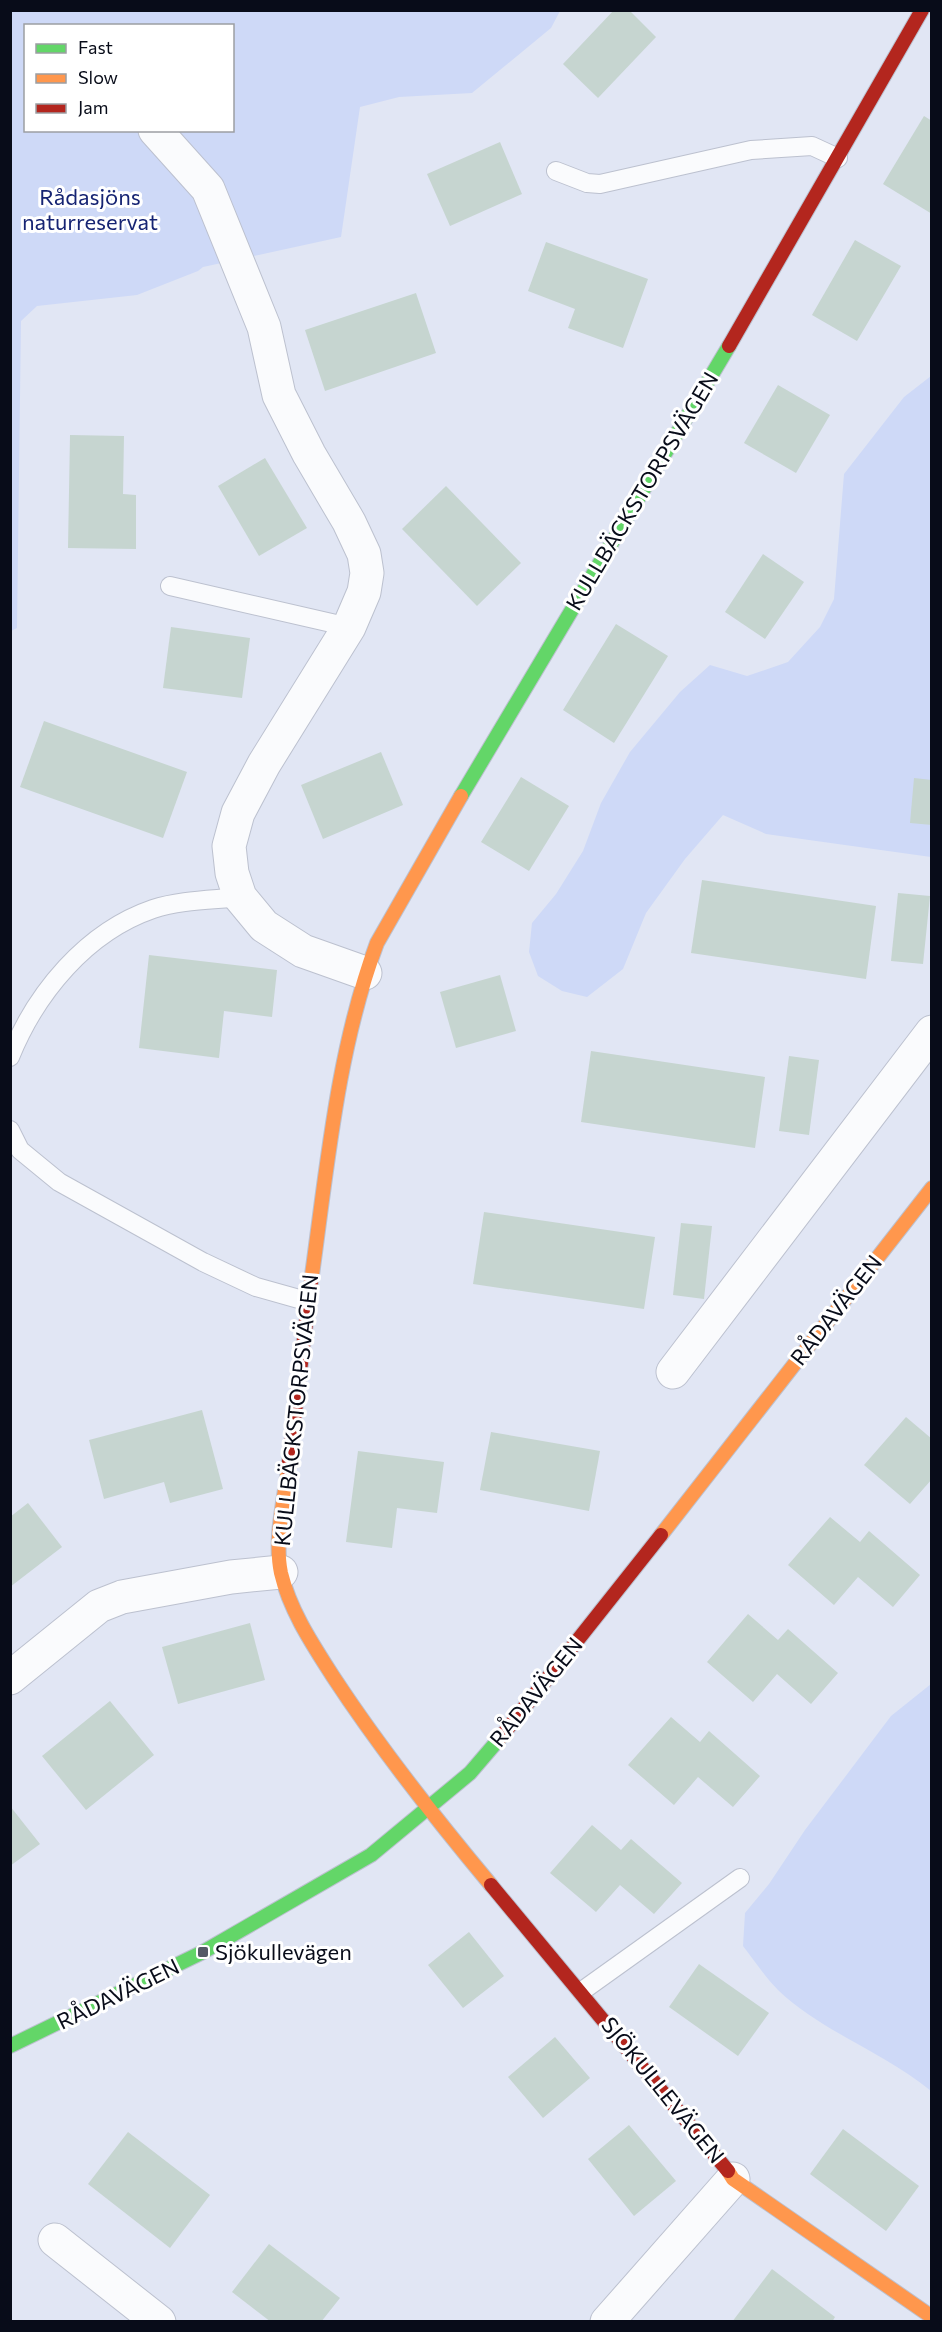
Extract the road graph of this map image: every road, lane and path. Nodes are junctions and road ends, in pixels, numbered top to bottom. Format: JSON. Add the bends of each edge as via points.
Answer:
{"nodes":[{"id":1,"x":922,"y":10,"type":"edge"},
{"id":2,"x":157,"y":132,"type":"edge"},
{"id":3,"x":838,"y":158,"type":"junction"},
{"id":4,"x":556,"y":171,"type":"dead end"},
{"id":5,"x":170,"y":586,"type":"dead end"},
{"id":6,"x":349,"y":627,"type":"junction"},
{"id":7,"x":240,"y":897,"type":"junction"},
{"id":8,"x":365,"y":973,"type":"junction"},
{"id":9,"x":932,"y":1032,"type":"edge"},
{"id":10,"x":10,"y":1057,"type":"edge"},
{"id":11,"x":10,"y":1130,"type":"edge"},
{"id":12,"x":932,"y":1188,"type":"edge"},
{"id":13,"x":306,"y":1301,"type":"junction"},
{"id":14,"x":673,"y":1372,"type":"dead end"},
{"id":15,"x":281,"y":1572,"type":"junction"},
{"id":16,"x":10,"y":1678,"type":"edge"},
{"id":17,"x":428,"y":1810,"type":"junction"},
{"id":18,"x":740,"y":1878,"type":"dead end"},
{"id":19,"x":582,"y":1991,"type":"junction"},
{"id":20,"x":10,"y":2046,"type":"edge"},
{"id":21,"x":733,"y":2179,"type":"junction"},
{"id":22,"x":55,"y":2240,"type":"dead end"},
{"id":23,"x":932,"y":2317,"type":"edge"},
{"id":24,"x":159,"y":2322,"type":"edge"},
{"id":25,"x":607,"y":2322,"type":"edge"}],
"edges":[{"from":1,"to":3,"type":"street","name":"KULLBÄCKSTORPSVÄGEN"},
{"from":2,"to":6,"type":"street","via":[[208,189],[264,327],[279,395],[364,554],[364,592]]},
{"from":3,"to":4,"type":"lane","via":[[812,146],[751,150],[600,184]]},
{"from":3,"to":8,"type":"street","name":"KULLBÄCKSTORPSVÄGEN","via":[[511,708],[377,943]]},
{"from":5,"to":6,"type":"lane"},
{"from":6,"to":7,"type":"street","via":[[238,813],[229,846]]},
{"from":7,"to":8,"type":"street","via":[[264,926],[303,951]]},
{"from":7,"to":10,"type":"lane","via":[[155,908],[117,925],[78,956],[41,996]]},
{"from":8,"to":13,"type":"street","name":"KULLBÄCKSTORPSVÄGEN","via":[[342,1078]]},
{"from":9,"to":14,"type":"street"},
{"from":11,"to":13,"type":"lane","via":[[20,1150],[59,1182],[204,1262],[256,1287]]},
{"from":12,"to":17,"type":"street","name":"RÅDAVÄGEN","via":[[528,1705],[470,1773]]},
{"from":13,"to":15,"type":"street","name":"KULLBÄCKSTORPSVÄGEN","via":[[279,1542]]},
{"from":15,"to":16,"type":"street","via":[[231,1576],[122,1597],[99,1606]]},
{"from":15,"to":17,"type":"street","name":"KULLBÄCKSTORPSVÄGEN","via":[[292,1606],[313,1645],[368,1730]]},
{"from":17,"to":19,"type":"street","name":"SJÖKULLEVÄGEN"},
{"from":17,"to":20,"type":"street","name":"RÅDAVÄGEN","via":[[371,1855],[203,1952]]},
{"from":18,"to":19,"type":"lane"},
{"from":19,"to":21,"type":"street","name":"SJÖKULLEVÄGEN"},
{"from":21,"to":23,"type":"street","name":"SJÖKULLEVÄGEN"},
{"from":21,"to":25,"type":"street","name":"SJÖKULLEVÄGEN"},
{"from":22,"to":24,"type":"street"}]}
